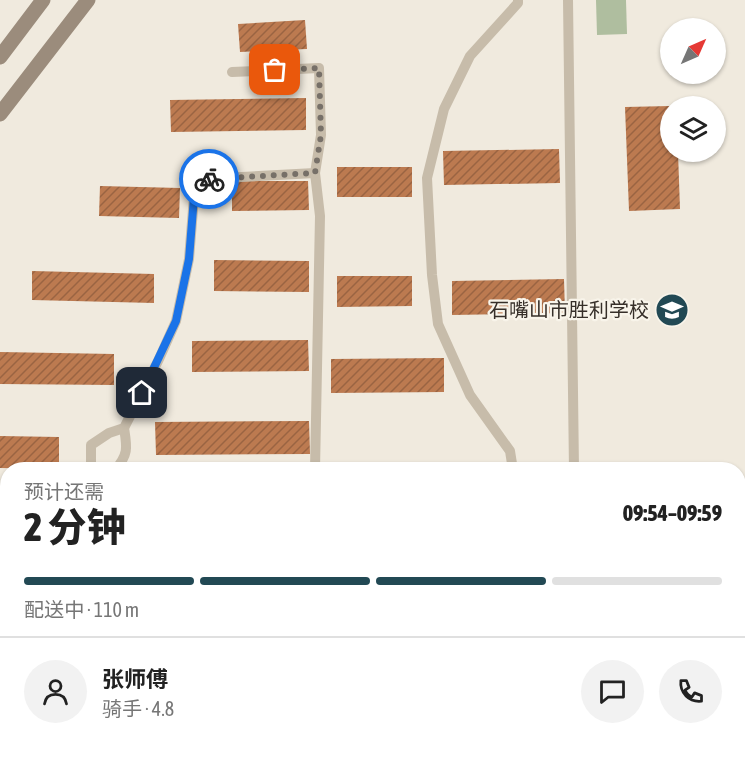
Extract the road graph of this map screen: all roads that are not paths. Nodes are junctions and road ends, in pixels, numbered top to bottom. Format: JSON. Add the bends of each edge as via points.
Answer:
{"nodes":[{"id":1,"x":44,"y":0,"type":"edge"},
{"id":2,"x":88,"y":0,"type":"edge"},
{"id":3,"x":518,"y":0,"type":"edge"},
{"id":4,"x":568,"y":0,"type":"edge"},
{"id":5,"x":0,"y":57,"type":"edge"},
{"id":6,"x":232,"y":72,"type":"dead end"},
{"id":7,"x":0,"y":114,"type":"edge"},
{"id":8,"x":315,"y":173,"type":"junction"},
{"id":9,"x":124,"y":428,"type":"junction"},
{"id":10,"x":91,"y":462,"type":"edge"},
{"id":11,"x":122,"y":462,"type":"edge"},
{"id":12,"x":315,"y":462,"type":"edge"},
{"id":13,"x":512,"y":462,"type":"edge"},
{"id":14,"x":574,"y":462,"type":"edge"}],
"edges":[{"from":1,"to":5,"type":"main road"},
{"from":2,"to":7,"type":"main road"},
{"from":3,"to":13,"type":"street","via":[[470,56],[444,109],[427,178],[438,324],[470,395],[510,451]]},
{"from":4,"to":14,"type":"street"},
{"from":6,"to":8,"type":"street","via":[[319,68],[321,135]]},
{"from":8,"to":9,"type":"street","via":[[204,179],[194,197],[189,259],[176,321]]},
{"from":8,"to":12,"type":"street","via":[[320,216]]},
{"from":9,"to":10,"type":"street","via":[[91,445]]},
{"from":9,"to":11,"type":"street","via":[[128,449]]}]}
